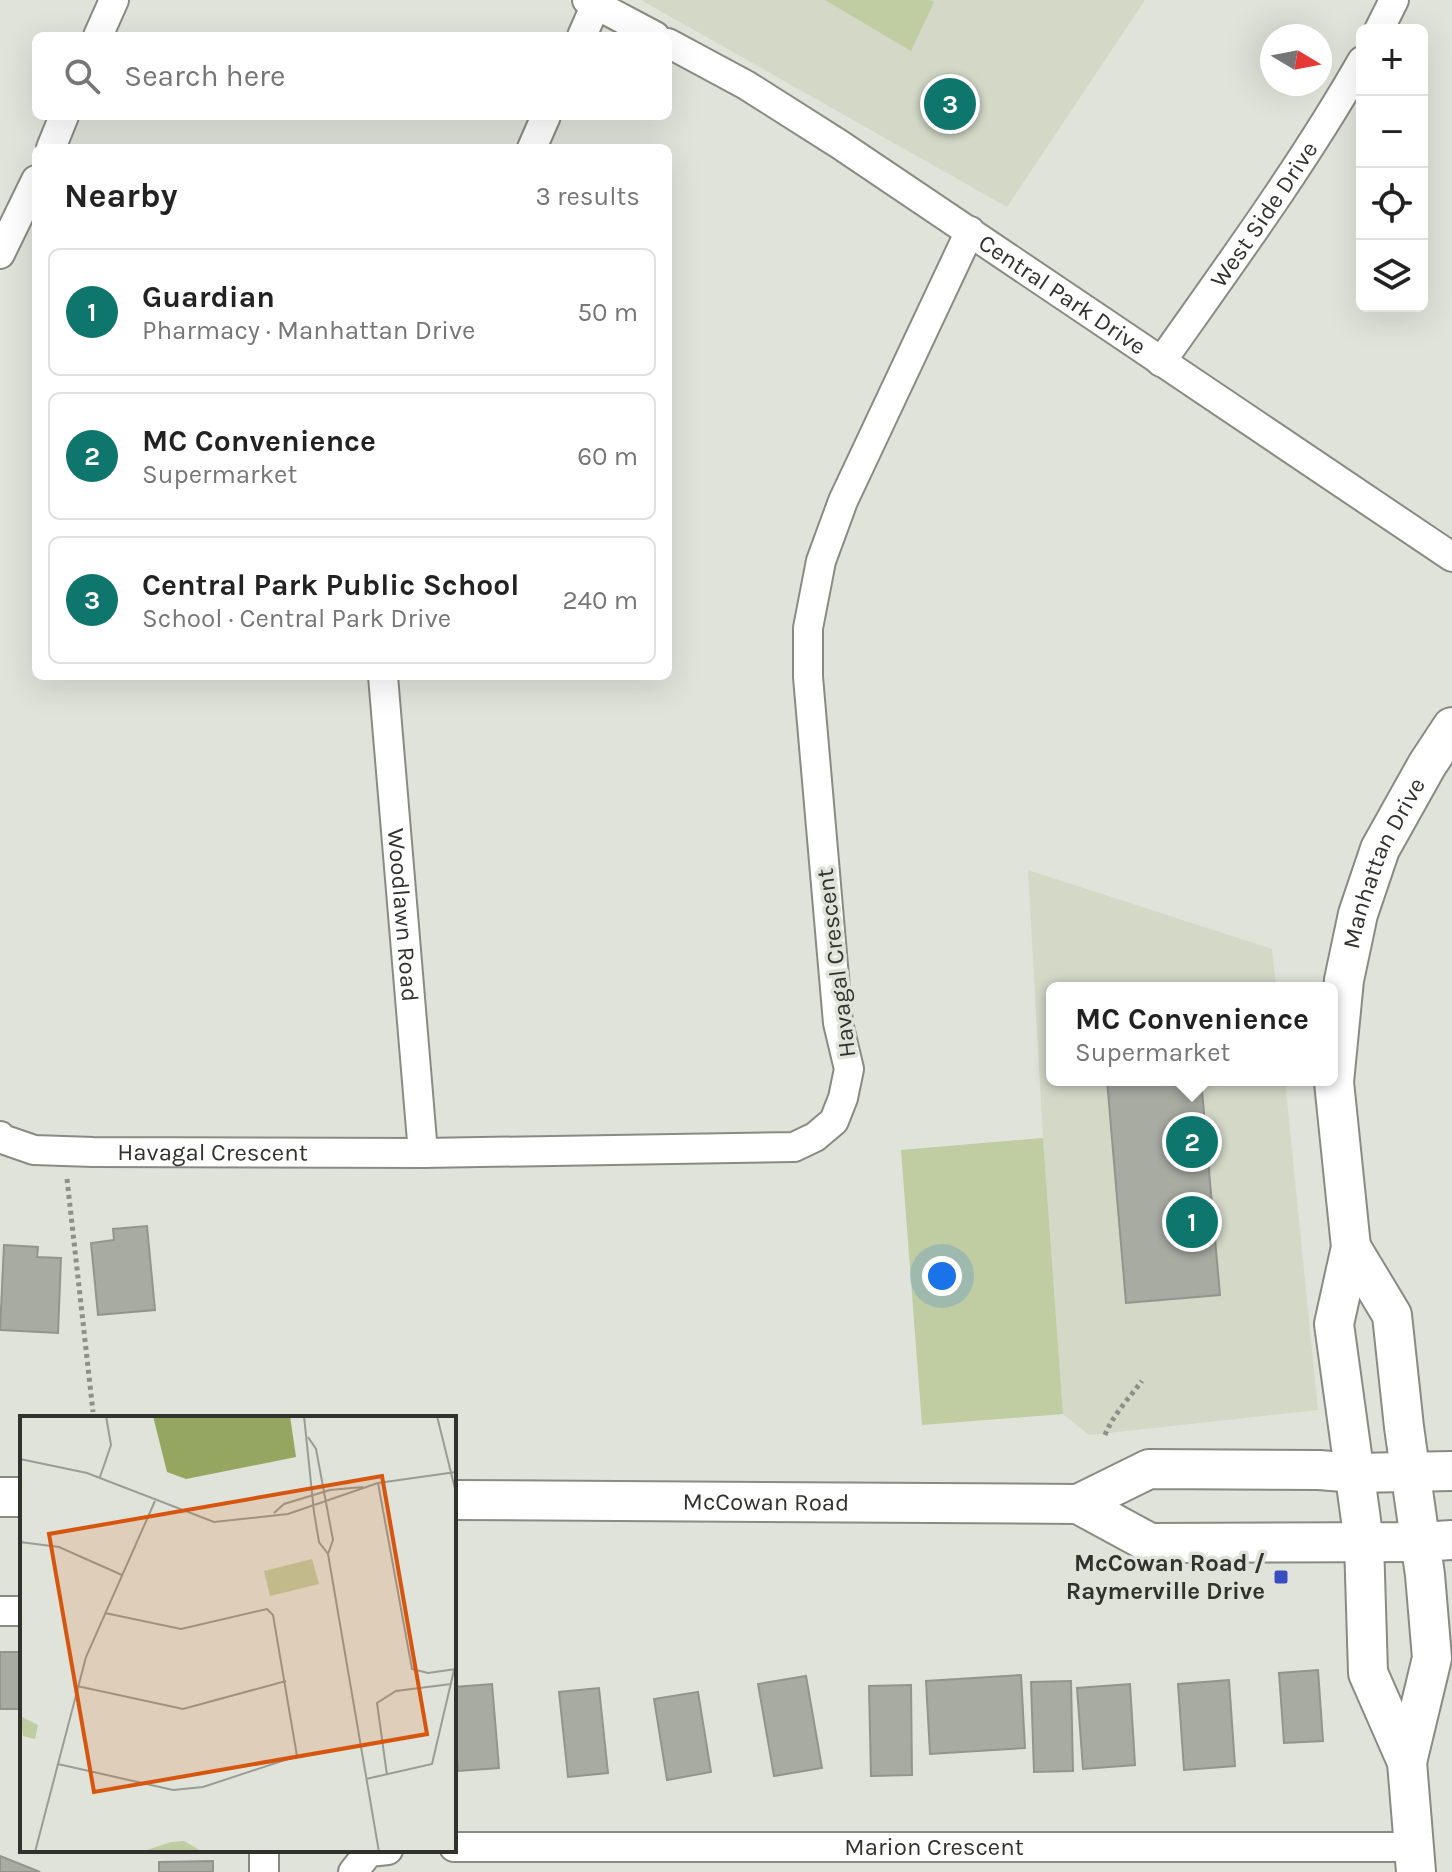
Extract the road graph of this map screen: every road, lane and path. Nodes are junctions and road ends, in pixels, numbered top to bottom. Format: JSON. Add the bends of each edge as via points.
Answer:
{"nodes":[{"id":1,"x":114,"y":0,"type":"edge"},
{"id":2,"x":1394,"y":0,"type":"edge"},
{"id":3,"x":591,"y":2,"type":"edge"},
{"id":4,"x":1382,"y":24,"type":"edge"},
{"id":5,"x":100,"y":32,"type":"edge"},
{"id":6,"x":583,"y":32,"type":"edge"},
{"id":7,"x":647,"y":32,"type":"edge"},
{"id":8,"x":672,"y":45,"type":"edge"},
{"id":9,"x":1356,"y":71,"type":"edge"},
{"id":10,"x":62,"y":120,"type":"edge"},
{"id":11,"x":544,"y":120,"type":"edge"},
{"id":12,"x":53,"y":144,"type":"edge"},
{"id":13,"x":534,"y":144,"type":"edge"},
{"id":14,"x":32,"y":188,"type":"edge"},
{"id":15,"x":970,"y":231,"type":"junction"},
{"id":16,"x":0,"y":254,"type":"edge"},
{"id":17,"x":1161,"y":362,"type":"junction"},
{"id":18,"x":1452,"y":557,"type":"edge"},
{"id":19,"x":383,"y":680,"type":"edge"},
{"id":20,"x":1452,"y":727,"type":"edge"},
{"id":21,"x":1338,"y":1041,"type":"edge"},
{"id":22,"x":1334,"y":1086,"type":"edge"},
{"id":23,"x":0,"y":1136,"type":"edge"},
{"id":24,"x":63,"y":1151,"type":"junction"},
{"id":25,"x":423,"y":1153,"type":"junction"},
{"id":26,"x":1351,"y":1247,"type":"junction"},
{"id":27,"x":1142,"y":1381,"type":"dead end"},
{"id":28,"x":93,"y":1412,"type":"dead end"},
{"id":29,"x":1105,"y":1435,"type":"dead end"},
{"id":30,"x":1410,"y":1471,"type":"junction"},
{"id":31,"x":1452,"y":1471,"type":"edge"},
{"id":32,"x":1356,"y":1473,"type":"junction"},
{"id":33,"x":456,"y":1500,"type":"edge"},
{"id":34,"x":1078,"y":1504,"type":"junction"},
{"id":35,"x":1436,"y":1541,"type":"edge"},
{"id":36,"x":1364,"y":1542,"type":"junction"},
{"id":37,"x":1407,"y":1762,"type":"junction"},
{"id":38,"x":456,"y":1847,"type":"edge"},
{"id":39,"x":369,"y":1852,"type":"edge"},
{"id":40,"x":1415,"y":1860,"type":"edge"},
{"id":41,"x":353,"y":1872,"type":"edge"}],
"edges":[{"from":1,"to":5,"type":"street"},
{"from":2,"to":4,"type":"street"},
{"from":3,"to":6,"type":"street"},
{"from":3,"to":7,"type":"street"},
{"from":8,"to":15,"type":"street","name":"Central Park Drive","via":[[759,94]]},
{"from":9,"to":17,"type":"street","name":"West Side Drive"},
{"from":10,"to":12,"type":"street"},
{"from":11,"to":13,"type":"street"},
{"from":14,"to":16,"type":"street"},
{"from":15,"to":17,"type":"street","name":"Central Park Drive"},
{"from":15,"to":25,"type":"street","name":"Havagal Crescent","via":[[843,501],[821,561],[808,628],[838,1023],[849,1069],[834,1121],[794,1147]]},
{"from":17,"to":18,"type":"street","name":"Central Park Drive"},
{"from":19,"to":25,"type":"street","name":"Woodlawn Road"},
{"from":20,"to":21,"type":"street","name":"Manhattan Drive","via":[[1380,849],[1358,914]]},
{"from":22,"to":26,"type":"street","name":"Manhattan Drive"},
{"from":23,"to":24,"type":"street","name":"Havagal Crescent","via":[[34,1150]]},
{"from":24,"to":25,"type":"street","name":"Havagal Crescent"},
{"from":24,"to":28,"type":"path"},
{"from":26,"to":30,"type":"street","name":"Manhattan Drive","via":[[1392,1315]]},
{"from":26,"to":32,"type":"street","name":"Manhattan Drive","via":[[1334,1324]]},
{"from":27,"to":29,"type":"path"},
{"from":30,"to":31,"type":"street","name":"McCowan Road"},
{"from":30,"to":32,"type":"street","name":"McCowan Road"},
{"from":30,"to":35,"type":"street","name":"Manhattan Drive"},
{"from":32,"to":34,"type":"street","name":"McCowan Road","via":[[1149,1469]]},
{"from":32,"to":36,"type":"street","name":"Manhattan Drive"},
{"from":33,"to":34,"type":"street","name":"McCowan Road"},
{"from":34,"to":36,"type":"street","name":"McCowan Road","via":[[1150,1543]]},
{"from":35,"to":36,"type":"street","name":"McCowan Road"},
{"from":35,"to":37,"type":"street","name":"Manhattan Drive","via":[[1432,1658]]},
{"from":36,"to":37,"type":"street","name":"Manhattan Drive","via":[[1368,1673]]},
{"from":37,"to":40,"type":"street"},
{"from":38,"to":40,"type":"street","name":"Marion Crescent"},
{"from":39,"to":41,"type":"street"}]}
